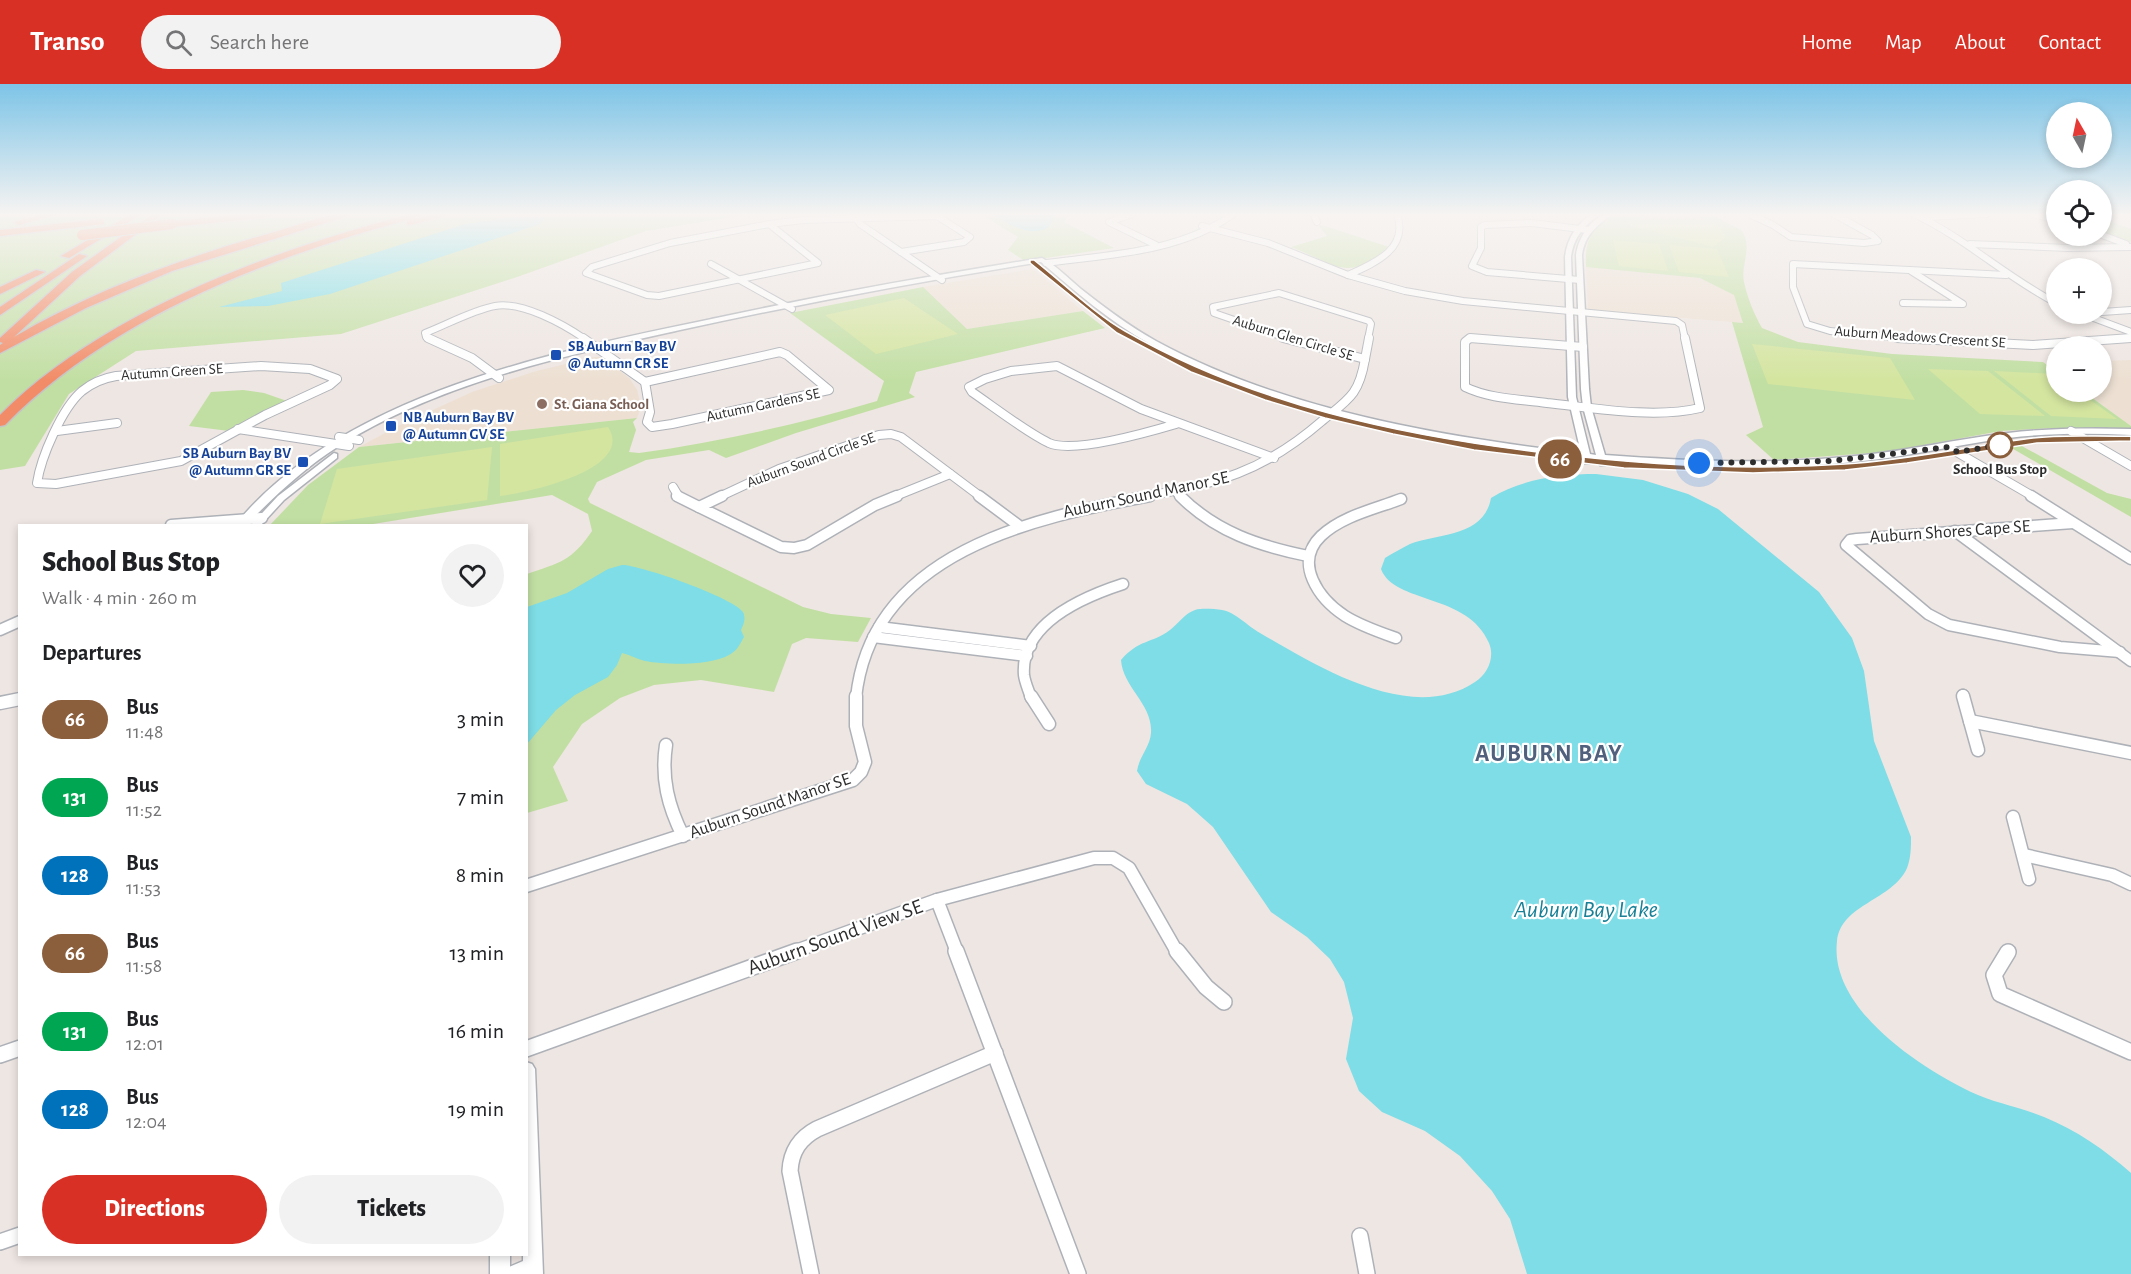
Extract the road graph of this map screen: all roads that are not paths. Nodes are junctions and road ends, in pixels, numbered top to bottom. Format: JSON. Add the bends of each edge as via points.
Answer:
{"nodes":[{"id":1,"x":44,"y":270,"type":"edge"},
{"id":2,"x":65,"y":270,"type":"edge"},
{"id":3,"x":81,"y":270,"type":"edge"},
{"id":4,"x":171,"y":270,"type":"edge"},
{"id":5,"x":248,"y":270,"type":"edge"},
{"id":6,"x":265,"y":270,"type":"edge"},
{"id":7,"x":588,"y":270,"type":"edge"},
{"id":8,"x":721,"y":270,"type":"edge"},
{"id":9,"x":800,"y":270,"type":"edge"},
{"id":10,"x":926,"y":270,"type":"edge"},
{"id":11,"x":999,"y":270,"type":"edge"},
{"id":12,"x":1048,"y":270,"type":"edge"},
{"id":13,"x":1335,"y":270,"type":"edge"},
{"id":14,"x":1359,"y":270,"type":"edge"},
{"id":15,"x":1481,"y":270,"type":"edge"},
{"id":16,"x":1568,"y":270,"type":"edge"},
{"id":17,"x":1580,"y":270,"type":"edge"},
{"id":18,"x":1792,"y":270,"type":"edge"},
{"id":19,"x":1890,"y":270,"type":"edge"},
{"id":20,"x":2000,"y":270,"type":"edge"},
{"id":21,"x":1910,"y":271,"type":"junction"},
{"id":22,"x":1348,"y":275,"type":"junction"},
{"id":23,"x":2006,"y":275,"type":"junction"},
{"id":24,"x":940,"y":279,"type":"junction"},
{"id":25,"x":1568,"y":279,"type":"junction"},
{"id":26,"x":741,"y":280,"type":"junction"},
{"id":27,"x":1580,"y":280,"type":"junction"},
{"id":28,"x":0,"y":291,"type":"edge"},
{"id":29,"x":2046,"y":297,"type":"edge"},
{"id":30,"x":1903,"y":303,"type":"dead end"},
{"id":31,"x":789,"y":307,"type":"junction"},
{"id":32,"x":1569,"y":310,"type":"junction"},
{"id":33,"x":2131,"y":310,"type":"edge"},
{"id":34,"x":1581,"y":311,"type":"junction"},
{"id":35,"x":2112,"y":311,"type":"edge"},
{"id":36,"x":0,"y":312,"type":"edge"},
{"id":37,"x":2110,"y":324,"type":"edge"},
{"id":38,"x":2131,"y":332,"type":"edge"},
{"id":39,"x":2131,"y":338,"type":"edge"},
{"id":40,"x":0,"y":344,"type":"edge"},
{"id":41,"x":97,"y":346,"type":"junction"},
{"id":42,"x":1570,"y":346,"type":"junction"},
{"id":43,"x":1583,"y":347,"type":"junction"},
{"id":44,"x":600,"y":349,"type":"junction"},
{"id":45,"x":0,"y":350,"type":"edge"},
{"id":46,"x":1365,"y":359,"type":"junction"},
{"id":47,"x":497,"y":376,"type":"junction"},
{"id":48,"x":645,"y":382,"type":"junction"},
{"id":49,"x":1573,"y":406,"type":"junction"},
{"id":50,"x":1587,"y":407,"type":"junction"},
{"id":51,"x":1331,"y":413,"type":"junction"},
{"id":52,"x":0,"y":422,"type":"edge"},
{"id":53,"x":117,"y":423,"type":"dead end"},
{"id":54,"x":249,"y":423,"type":"junction"},
{"id":55,"x":1176,"y":424,"type":"junction"},
{"id":56,"x":238,"y":429,"type":"junction"},
{"id":57,"x":57,"y":431,"type":"junction"},
{"id":58,"x":2071,"y":431,"type":"junction"},
{"id":59,"x":2131,"y":432,"type":"edge"},
{"id":60,"x":2082,"y":438,"type":"junction"},
{"id":61,"x":2131,"y":439,"type":"edge"},
{"id":62,"x":348,"y":442,"type":"junction"},
{"id":63,"x":338,"y":444,"type":"junction"},
{"id":64,"x":1948,"y":447,"type":"junction"},
{"id":65,"x":1958,"y":452,"type":"junction"},
{"id":66,"x":1274,"y":458,"type":"junction"},
{"id":67,"x":1587,"y":459,"type":"junction"},
{"id":68,"x":1602,"y":460,"type":"junction"},
{"id":69,"x":2131,"y":466,"type":"edge"},
{"id":70,"x":950,"y":474,"type":"junction"},
{"id":71,"x":673,"y":487,"type":"dead end"},
{"id":72,"x":1175,"y":491,"type":"junction"},
{"id":73,"x":1401,"y":499,"type":"dead end"},
{"id":74,"x":699,"y":507,"type":"junction"},
{"id":75,"x":259,"y":521,"type":"edge"},
{"id":76,"x":243,"y":522,"type":"edge"},
{"id":77,"x":2073,"y":523,"type":"junction"},
{"id":78,"x":195,"y":524,"type":"edge"},
{"id":79,"x":1018,"y":525,"type":"junction"},
{"id":80,"x":1955,"y":531,"type":"junction"},
{"id":81,"x":1308,"y":556,"type":"junction"},
{"id":82,"x":2131,"y":559,"type":"edge"},
{"id":83,"x":1123,"y":584,"type":"dead end"},
{"id":84,"x":18,"y":622,"type":"edge"},
{"id":85,"x":0,"y":630,"type":"edge"},
{"id":86,"x":876,"y":632,"type":"junction"},
{"id":87,"x":1396,"y":638,"type":"dead end"},
{"id":88,"x":1029,"y":651,"type":"junction"},
{"id":89,"x":2120,"y":652,"type":"junction"},
{"id":90,"x":2131,"y":661,"type":"edge"},
{"id":91,"x":1963,"y":695,"type":"dead end"},
{"id":92,"x":18,"y":699,"type":"edge"},
{"id":93,"x":0,"y":703,"type":"edge"},
{"id":94,"x":1970,"y":721,"type":"junction"},
{"id":95,"x":1049,"y":724,"type":"dead end"},
{"id":96,"x":666,"y":745,"type":"dead end"},
{"id":97,"x":1978,"y":750,"type":"dead end"},
{"id":98,"x":2131,"y":753,"type":"edge"},
{"id":99,"x":2013,"y":816,"type":"dead end"},
{"id":100,"x":683,"y":836,"type":"junction"},
{"id":101,"x":2024,"y":855,"type":"junction"},
{"id":102,"x":2029,"y":879,"type":"dead end"},
{"id":103,"x":2131,"y":884,"type":"edge"},
{"id":104,"x":528,"y":885,"type":"edge"},
{"id":105,"x":937,"y":900,"type":"junction"},
{"id":106,"x":2008,"y":952,"type":"dead end"},
{"id":107,"x":1224,"y":1002,"type":"dead end"},
{"id":108,"x":528,"y":1048,"type":"edge"},
{"id":109,"x":18,"y":1049,"type":"edge"},
{"id":110,"x":2131,"y":1052,"type":"edge"},
{"id":111,"x":995,"y":1053,"type":"junction"},
{"id":112,"x":0,"y":1054,"type":"edge"},
{"id":113,"x":528,"y":1126,"type":"edge"},
{"id":114,"x":18,"y":1236,"type":"edge"},
{"id":115,"x":1360,"y":1236,"type":"dead end"},
{"id":116,"x":0,"y":1242,"type":"edge"},
{"id":117,"x":500,"y":1256,"type":"edge"},
{"id":118,"x":533,"y":1270,"type":"edge"},
{"id":119,"x":500,"y":1274,"type":"edge"},
{"id":120,"x":512,"y":1274,"type":"edge"},
{"id":121,"x":811,"y":1274,"type":"edge"},
{"id":122,"x":1078,"y":1274,"type":"edge"},
{"id":123,"x":1367,"y":1274,"type":"edge"}],
"edges":[{"from":1,"to":28,"type":"highway"},
{"from":2,"to":36,"type":"highway"},
{"from":3,"to":40,"type":"highway"},
{"from":4,"to":45,"type":"highway","via":[[118,290]]},
{"from":5,"to":41,"type":"highway","via":[[163,307]]},
{"from":6,"to":41,"type":"highway","via":[[183,303]]},
{"from":7,"to":26,"type":"street","via":[[586,272],[652,296]]},
{"from":8,"to":26,"type":"street"},
{"from":9,"to":26,"type":"street"},
{"from":10,"to":24,"type":"street"},
{"from":11,"to":24,"type":"street"},
{"from":12,"to":51,"type":"street","via":[[1116,320],[1174,354]]},
{"from":13,"to":22,"type":"street"},
{"from":14,"to":22,"type":"street"},
{"from":15,"to":25,"type":"street"},
{"from":16,"to":25,"type":"street"},
{"from":17,"to":27,"type":"street"},
{"from":18,"to":39,"type":"street","name":"Auburn Meadows Crescent SE","via":[[1793,287],[1807,324],[1825,330],[1910,339],[2012,343]]},
{"from":19,"to":21,"type":"street","name":"Auburn Meadows Crescent SE"},
{"from":20,"to":23,"type":"street"},
{"from":21,"to":23,"type":"street","name":"Auburn Meadows Crescent SE"},
{"from":21,"to":30,"type":"street","via":[[1963,304]]},
{"from":22,"to":32,"type":"street","via":[[1425,295]]},
{"from":23,"to":29,"type":"street"},
{"from":24,"to":31,"type":"street"},
{"from":25,"to":27,"type":"street"},
{"from":25,"to":32,"type":"street"},
{"from":26,"to":31,"type":"street"},
{"from":27,"to":34,"type":"street"},
{"from":31,"to":44,"type":"street"},
{"from":32,"to":34,"type":"street"},
{"from":32,"to":42,"type":"street"},
{"from":33,"to":35,"type":"street"},
{"from":34,"to":43,"type":"street"},
{"from":34,"to":50,"type":"street","via":[[1680,323],[1700,406],[1698,410],[1686,411]]},
{"from":37,"to":38,"type":"street"},
{"from":41,"to":52,"type":"highway","via":[[38,386]]},
{"from":42,"to":43,"type":"street"},
{"from":42,"to":49,"type":"street"},
{"from":42,"to":49,"type":"street","via":[[1470,338],[1465,342],[1465,386],[1480,394]]},
{"from":43,"to":50,"type":"street"},
{"from":44,"to":47,"type":"street"},
{"from":44,"to":47,"type":"street","via":[[550,319],[511,305],[494,306],[425,333]]},
{"from":44,"to":48,"type":"street"},
{"from":46,"to":46,"type":"street","name":"Auburn Glen Circle SE","via":[[1371,324],[1363,319],[1279,293],[1211,309],[1269,334]]},
{"from":46,"to":51,"type":"street","name":"Auburn Glen Circle SE","via":[[1358,387]]},
{"from":47,"to":62,"type":"street"},
{"from":47,"to":62,"type":"street","via":[[405,409]]},
{"from":48,"to":48,"type":"street","name":"Autumn Gardens SE","via":[[780,352],[829,390],[652,427],[647,422],[650,404]]},
{"from":49,"to":50,"type":"street"},
{"from":49,"to":67,"type":"street"},
{"from":50,"to":68,"type":"street"},
{"from":51,"to":66,"type":"street","name":"Auburn Sound Manor SE"},
{"from":51,"to":67,"type":"street","via":[[1436,441]]},
{"from":53,"to":57,"type":"street"},
{"from":54,"to":56,"type":"street","name":"Autumn Green SE"},
{"from":54,"to":57,"type":"street","name":"Autumn Green SE","via":[[330,385],[336,377],[312,369],[280,366],[112,376],[94,382],[78,394]]},
{"from":54,"to":62,"type":"street"},
{"from":55,"to":55,"type":"street","via":[[1054,366],[1011,373],[969,387],[1058,446],[1127,437]]},
{"from":55,"to":66,"type":"street"},
{"from":56,"to":57,"type":"street","name":"Autumn Green SE","via":[[188,459],[40,485],[36,480]]},
{"from":56,"to":63,"type":"street"},
{"from":58,"to":59,"type":"street"},
{"from":58,"to":60,"type":"street"},
{"from":58,"to":64,"type":"street","via":[[2006,436]]},
{"from":60,"to":61,"type":"street"},
{"from":60,"to":65,"type":"street"},
{"from":60,"to":69,"type":"street"},
{"from":62,"to":63,"type":"street"},
{"from":62,"to":75,"type":"street"},
{"from":63,"to":76,"type":"street","via":[[286,480]]},
{"from":64,"to":65,"type":"street"},
{"from":64,"to":68,"type":"street","via":[[1861,459],[1793,463]]},
{"from":65,"to":68,"type":"street","via":[[1907,461],[1797,469],[1700,470]]},
{"from":65,"to":77,"type":"street"},
{"from":66,"to":72,"type":"street","name":"Auburn Sound Manor SE","via":[[1232,476]]},
{"from":67,"to":68,"type":"street"},
{"from":70,"to":74,"type":"street","via":[[875,505],[807,545],[794,548],[781,547]]},
{"from":70,"to":74,"type":"street","name":"Auburn Sound Circle SE","via":[[901,437],[886,434],[779,468]]},
{"from":70,"to":79,"type":"street","name":"Auburn Sound Circle SE"},
{"from":71,"to":74,"type":"street","via":[[678,497]]},
{"from":72,"to":79,"type":"street","name":"Auburn Sound Manor SE"},
{"from":72,"to":81,"type":"street","via":[[1204,519],[1222,530],[1261,546]]},
{"from":73,"to":81,"type":"street","via":[[1332,529],[1315,543]]},
{"from":75,"to":76,"type":"street"},
{"from":76,"to":78,"type":"street"},
{"from":77,"to":80,"type":"street","name":"Auburn Shores Cape SE"},
{"from":77,"to":82,"type":"street"},
{"from":79,"to":86,"type":"street","name":"Auburn Sound Manor SE","via":[[939,565],[900,600]]},
{"from":80,"to":89,"type":"street"},
{"from":80,"to":89,"type":"street","name":"Auburn Shores Cape SE","via":[[1857,539],[1846,545],[1928,614],[1949,626],[2060,647]]},
{"from":81,"to":87,"type":"street","via":[[1309,573],[1325,601],[1350,620]]},
{"from":83,"to":88,"type":"street","via":[[1067,606],[1047,623]]},
{"from":84,"to":85,"type":"street"},
{"from":86,"to":88,"type":"street"},
{"from":86,"to":100,"type":"street","name":"Auburn Sound Manor SE","via":[[857,684],[856,721],[865,762],[858,776],[847,783]]},
{"from":88,"to":95,"type":"street","via":[[1023,681],[1036,711]]},
{"from":89,"to":90,"type":"street"},
{"from":91,"to":94,"type":"street"},
{"from":92,"to":93,"type":"street"},
{"from":94,"to":97,"type":"street"},
{"from":94,"to":98,"type":"street"},
{"from":96,"to":100,"type":"street","via":[[665,795]]},
{"from":99,"to":101,"type":"street"},
{"from":100,"to":104,"type":"street","name":"Auburn Sound Manor SE"},
{"from":101,"to":102,"type":"street"},
{"from":101,"to":103,"type":"street","via":[[2112,875]]},
{"from":105,"to":107,"type":"street","via":[[1094,858],[1113,858],[1130,868],[1179,955]]},
{"from":105,"to":108,"type":"street","name":"Auburn Sound View SE"},
{"from":105,"to":111,"type":"street","name":"Auburn Sound View SE"},
{"from":106,"to":110,"type":"street","via":[[1994,975],[2000,994]]},
{"from":109,"to":112,"type":"street"},
{"from":111,"to":121,"type":"street","via":[[801,1139],[791,1156],[790,1171]]},
{"from":111,"to":122,"type":"street","name":"Auburn Sound View SE"},
{"from":113,"to":118,"type":"street"},
{"from":114,"to":116,"type":"street"},
{"from":115,"to":123,"type":"street"},
{"from":117,"to":119,"type":"street"},
{"from":118,"to":120,"type":"street"}]}
